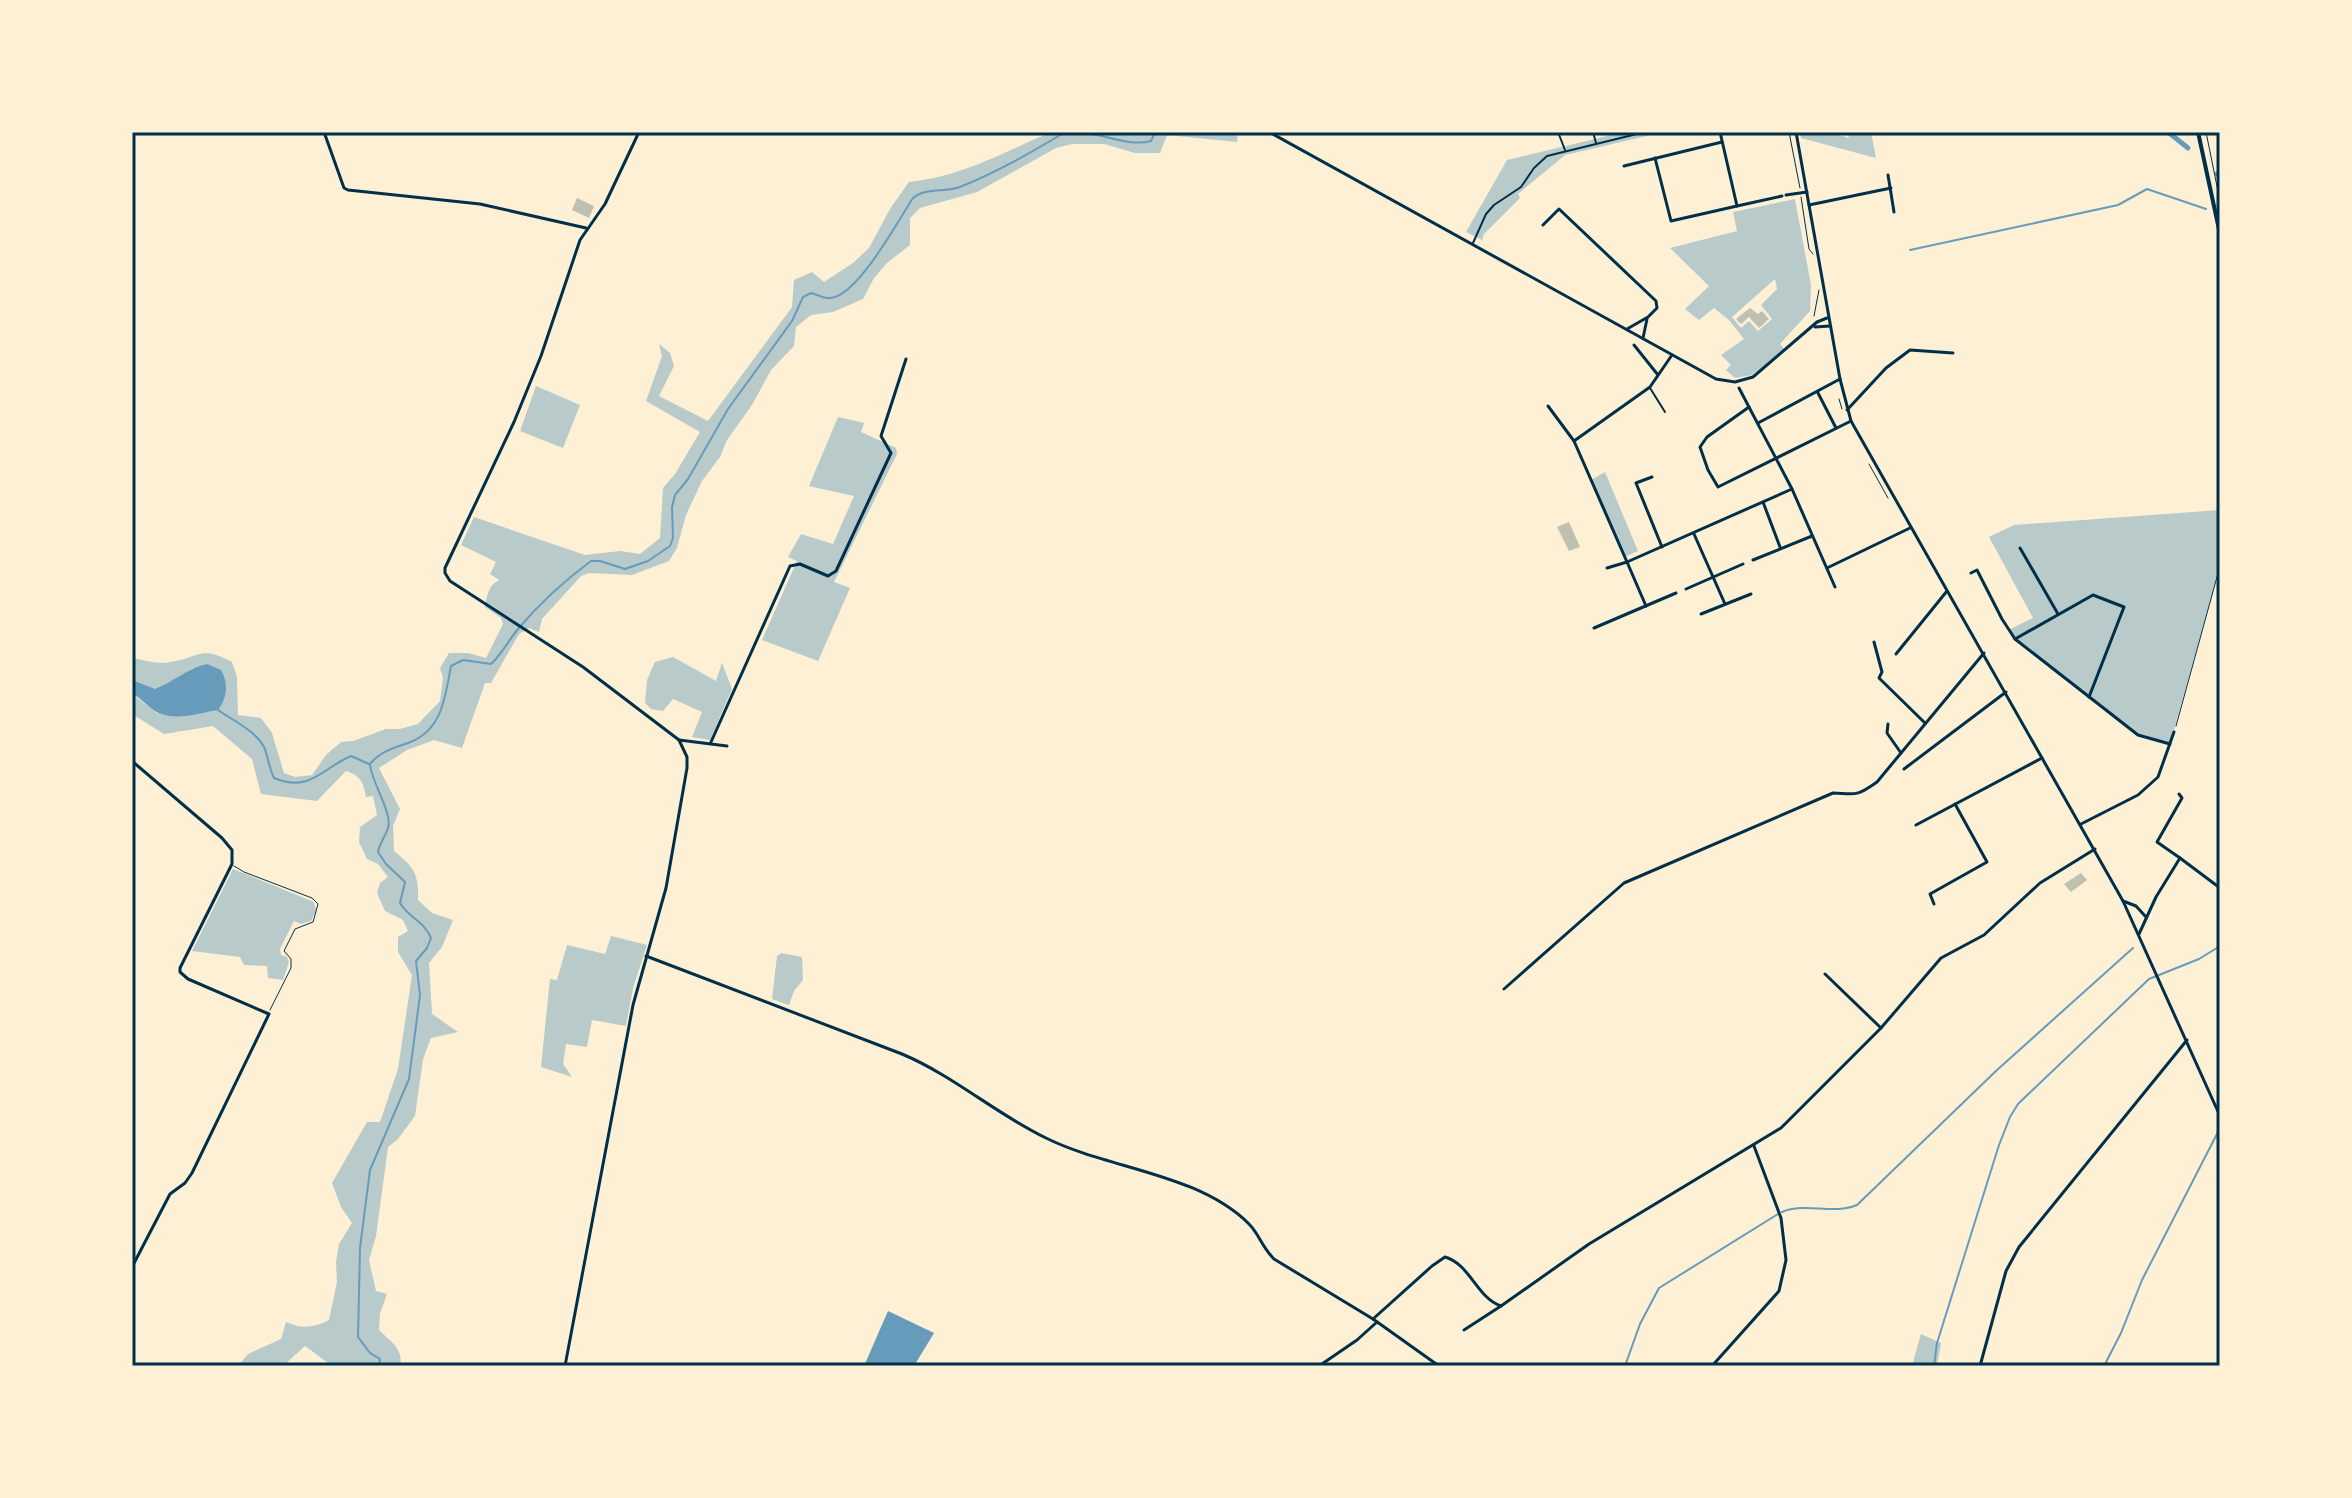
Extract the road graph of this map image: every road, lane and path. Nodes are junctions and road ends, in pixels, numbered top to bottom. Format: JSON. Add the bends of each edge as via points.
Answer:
{"nodes":[{"id":1,"x":324,"y":132,"type":"edge"},
{"id":2,"x":639,"y":132,"type":"edge"},
{"id":3,"x":1269,"y":132,"type":"edge"},
{"id":4,"x":1558,"y":132,"type":"edge"},
{"id":5,"x":1593,"y":132,"type":"edge"},
{"id":6,"x":1645,"y":132,"type":"edge"},
{"id":7,"x":1720,"y":132,"type":"edge"},
{"id":8,"x":1789,"y":132,"type":"edge"},
{"id":9,"x":1796,"y":132,"type":"edge"},
{"id":10,"x":2198,"y":132,"type":"edge"},
{"id":11,"x":2206,"y":132,"type":"edge"},
{"id":12,"x":1722,"y":142,"type":"junction"},
{"id":13,"x":1596,"y":144,"type":"junction"},
{"id":14,"x":1565,"y":151,"type":"junction"},
{"id":15,"x":1655,"y":158,"type":"junction"},
{"id":16,"x":1624,"y":166,"type":"dead end"},
{"id":17,"x":1888,"y":175,"type":"dead end"},
{"id":18,"x":1891,"y":188,"type":"junction"},
{"id":19,"x":1800,"y":192,"type":"junction"},
{"id":20,"x":1807,"y":192,"type":"junction"},
{"id":21,"x":2220,"y":201,"type":"edge"},
{"id":22,"x":1809,"y":205,"type":"junction"},
{"id":23,"x":1737,"y":206,"type":"junction"},
{"id":24,"x":1894,"y":212,"type":"dead end"},
{"id":25,"x":1543,"y":225,"type":"dead end"},
{"id":26,"x":586,"y":228,"type":"junction"},
{"id":27,"x":2220,"y":234,"type":"edge"},
{"id":28,"x":1473,"y":243,"type":"junction"},
{"id":29,"x":1813,"y":254,"type":"dead end"},
{"id":30,"x":1819,"y":288,"type":"dead end"},
{"id":31,"x":1648,"y":317,"type":"junction"},
{"id":32,"x":1828,"y":318,"type":"junction"},
{"id":33,"x":1813,"y":319,"type":"dead end"},
{"id":34,"x":1830,"y":326,"type":"junction"},
{"id":35,"x":1627,"y":329,"type":"junction"},
{"id":36,"x":1811,"y":329,"type":"junction"},
{"id":37,"x":1643,"y":338,"type":"junction"},
{"id":38,"x":1634,"y":345,"type":"dead end"},
{"id":39,"x":1953,"y":353,"type":"dead end"},
{"id":40,"x":1672,"y":355,"type":"junction"},
{"id":41,"x":906,"y":359,"type":"dead end"},
{"id":42,"x":1658,"y":375,"type":"junction"},
{"id":43,"x":1840,"y":379,"type":"junction"},
{"id":44,"x":1650,"y":387,"type":"junction"},
{"id":45,"x":1739,"y":388,"type":"dead end"},
{"id":46,"x":1817,"y":391,"type":"junction"},
{"id":47,"x":1548,"y":406,"type":"dead end"},
{"id":48,"x":1749,"y":407,"type":"junction"},
{"id":49,"x":1847,"y":410,"type":"junction"},
{"id":50,"x":1665,"y":412,"type":"dead end"},
{"id":51,"x":1851,"y":421,"type":"junction"},
{"id":52,"x":1758,"y":423,"type":"junction"},
{"id":53,"x":1836,"y":428,"type":"junction"},
{"id":54,"x":1574,"y":441,"type":"junction"},
{"id":55,"x":1776,"y":459,"type":"junction"},
{"id":56,"x":1652,"y":477,"type":"dead end"},
{"id":57,"x":1792,"y":489,"type":"junction"},
{"id":58,"x":1763,"y":502,"type":"junction"},
{"id":59,"x":1910,"y":528,"type":"junction"},
{"id":60,"x":1694,"y":534,"type":"junction"},
{"id":61,"x":1812,"y":536,"type":"junction"},
{"id":62,"x":1662,"y":547,"type":"junction"},
{"id":63,"x":2020,"y":548,"type":"dead end"},
{"id":64,"x":1781,"y":549,"type":"junction"},
{"id":65,"x":1753,"y":560,"type":"dead end"},
{"id":66,"x":1627,"y":562,"type":"junction"},
{"id":67,"x":1743,"y":564,"type":"dead end"},
{"id":68,"x":2220,"y":566,"type":"edge"},
{"id":69,"x":1607,"y":568,"type":"dead end"},
{"id":70,"x":1827,"y":568,"type":"junction"},
{"id":71,"x":1971,"y":573,"type":"dead end"},
{"id":72,"x":1712,"y":577,"type":"junction"},
{"id":73,"x":1835,"y":587,"type":"dead end"},
{"id":74,"x":1686,"y":589,"type":"dead end"},
{"id":75,"x":1947,"y":591,"type":"junction"},
{"id":76,"x":1676,"y":593,"type":"dead end"},
{"id":77,"x":1751,"y":594,"type":"dead end"},
{"id":78,"x":1725,"y":604,"type":"junction"},
{"id":79,"x":1646,"y":606,"type":"junction"},
{"id":80,"x":1701,"y":614,"type":"dead end"},
{"id":81,"x":2058,"y":615,"type":"junction"},
{"id":82,"x":1594,"y":628,"type":"dead end"},
{"id":83,"x":2015,"y":639,"type":"junction"},
{"id":84,"x":1874,"y":642,"type":"dead end"},
{"id":85,"x":1984,"y":653,"type":"junction"},
{"id":86,"x":1896,"y":654,"type":"dead end"},
{"id":87,"x":2006,"y":692,"type":"junction"},
{"id":88,"x":2089,"y":697,"type":"junction"},
{"id":89,"x":1925,"y":723,"type":"junction"},
{"id":90,"x":1888,"y":724,"type":"dead end"},
{"id":91,"x":2174,"y":732,"type":"joint"},
{"id":92,"x":679,"y":740,"type":"junction"},
{"id":93,"x":711,"y":742,"type":"junction"},
{"id":94,"x":2170,"y":744,"type":"junction"},
{"id":95,"x":727,"y":746,"type":"dead end"},
{"id":96,"x":1901,"y":753,"type":"junction"},
{"id":97,"x":2042,"y":758,"type":"junction"},
{"id":98,"x":132,"y":761,"type":"edge"},
{"id":99,"x":1904,"y":769,"type":"dead end"},
{"id":100,"x":2179,"y":794,"type":"dead end"},
{"id":101,"x":1955,"y":804,"type":"junction"},
{"id":102,"x":2081,"y":824,"type":"junction"},
{"id":103,"x":1916,"y":825,"type":"dead end"},
{"id":104,"x":2095,"y":849,"type":"junction"},
{"id":105,"x":2180,"y":858,"type":"junction"},
{"id":106,"x":232,"y":864,"type":"junction"},
{"id":107,"x":2220,"y":888,"type":"edge"},
{"id":108,"x":2123,"y":901,"type":"junction"},
{"id":109,"x":1934,"y":904,"type":"dead end"},
{"id":110,"x":2146,"y":917,"type":"junction"},
{"id":111,"x":2139,"y":934,"type":"junction"},
{"id":112,"x":646,"y":956,"type":"junction"},
{"id":113,"x":1825,"y":974,"type":"dead end"},
{"id":114,"x":1504,"y":989,"type":"dead end"},
{"id":115,"x":269,"y":1014,"type":"junction"},
{"id":116,"x":1881,"y":1028,"type":"junction"},
{"id":117,"x":2187,"y":1040,"type":"junction"},
{"id":118,"x":2220,"y":1116,"type":"edge"},
{"id":119,"x":1753,"y":1145,"type":"junction"},
{"id":120,"x":132,"y":1267,"type":"edge"},
{"id":121,"x":1501,"y":1306,"type":"junction"},
{"id":122,"x":1375,"y":1320,"type":"junction"},
{"id":123,"x":1464,"y":1330,"type":"dead end"},
{"id":124,"x":565,"y":1366,"type":"edge"},
{"id":125,"x":1319,"y":1366,"type":"edge"},
{"id":126,"x":1439,"y":1366,"type":"edge"},
{"id":127,"x":1712,"y":1366,"type":"edge"},
{"id":128,"x":1980,"y":1366,"type":"edge"}],
"edges":[{"from":1,"to":26,"type":"street","via":[[348,190],[480,204]]},
{"from":2,"to":26,"type":"street","via":[[603,209]]},
{"from":3,"to":28,"type":"street"},
{"from":4,"to":14,"type":"street"},
{"from":5,"to":13,"type":"street"},
{"from":6,"to":13,"type":"street"},
{"from":7,"to":12,"type":"street"},
{"from":8,"to":19,"type":"path"},
{"from":9,"to":20,"type":"street"},
{"from":10,"to":27,"type":"main road"},
{"from":11,"to":21,"type":"lane"},
{"from":12,"to":15,"type":"street"},
{"from":12,"to":23,"type":"street"},
{"from":13,"to":14,"type":"street"},
{"from":14,"to":28,"type":"street","via":[[1539,162],[1521,187],[1494,205]]},
{"from":15,"to":16,"type":"street"},
{"from":15,"to":23,"type":"street","via":[[1671,221]]},
{"from":17,"to":18,"type":"street"},
{"from":18,"to":22,"type":"street"},
{"from":18,"to":24,"type":"street"},
{"from":19,"to":20,"type":"street"},
{"from":19,"to":23,"type":"street"},
{"from":19,"to":29,"type":"path"},
{"from":20,"to":22,"type":"street"},
{"from":22,"to":32,"type":"street"},
{"from":25,"to":31,"type":"street","via":[[1559,209],[1656,301],[1657,308]]},
{"from":26,"to":92,"type":"street","via":[[541,356],[445,573]]},
{"from":28,"to":35,"type":"street"},
{"from":30,"to":33,"type":"path"},
{"from":31,"to":35,"type":"street"},
{"from":31,"to":37,"type":"street"},
{"from":32,"to":34,"type":"street"},
{"from":32,"to":36,"type":"street"},
{"from":34,"to":36,"type":"street"},
{"from":34,"to":43,"type":"street"},
{"from":35,"to":37,"type":"street"},
{"from":36,"to":40,"type":"street","via":[[1744,380],[1716,379]]},
{"from":37,"to":40,"type":"street"},
{"from":38,"to":42,"type":"street"},
{"from":39,"to":49,"type":"street","via":[[1910,350]]},
{"from":40,"to":42,"type":"street"},
{"from":41,"to":93,"type":"street","via":[[881,436],[891,453],[836,571],[828,576],[800,564],[790,566]]},
{"from":42,"to":44,"type":"street"},
{"from":43,"to":46,"type":"street"},
{"from":43,"to":49,"type":"street"},
{"from":44,"to":50,"type":"street"},
{"from":44,"to":54,"type":"street"},
{"from":45,"to":48,"type":"street"},
{"from":46,"to":52,"type":"street"},
{"from":46,"to":53,"type":"street"},
{"from":47,"to":54,"type":"street"},
{"from":48,"to":52,"type":"street"},
{"from":48,"to":55,"type":"street","via":[[1707,437],[1700,447],[1702,457],[1718,487]]},
{"from":49,"to":51,"type":"street"},
{"from":51,"to":53,"type":"street"},
{"from":51,"to":59,"type":"street"},
{"from":52,"to":55,"type":"street"},
{"from":53,"to":55,"type":"street"},
{"from":54,"to":66,"type":"street"},
{"from":55,"to":57,"type":"street"},
{"from":56,"to":62,"type":"street","via":[[1636,483]]},
{"from":57,"to":58,"type":"street"},
{"from":57,"to":61,"type":"street"},
{"from":58,"to":60,"type":"street"},
{"from":58,"to":64,"type":"street"},
{"from":59,"to":70,"type":"street"},
{"from":59,"to":75,"type":"street"},
{"from":60,"to":62,"type":"street"},
{"from":60,"to":72,"type":"street"},
{"from":61,"to":64,"type":"street"},
{"from":61,"to":70,"type":"street"},
{"from":62,"to":66,"type":"street"},
{"from":63,"to":81,"type":"street"},
{"from":64,"to":65,"type":"street"},
{"from":66,"to":69,"type":"street"},
{"from":66,"to":79,"type":"street"},
{"from":67,"to":72,"type":"street"},
{"from":68,"to":91,"type":"path"},
{"from":70,"to":73,"type":"street"},
{"from":71,"to":83,"type":"street","via":[[1977,570]]},
{"from":72,"to":74,"type":"street"},
{"from":72,"to":78,"type":"street"},
{"from":75,"to":85,"type":"street"},
{"from":75,"to":86,"type":"street"},
{"from":76,"to":79,"type":"street"},
{"from":77,"to":78,"type":"street"},
{"from":78,"to":80,"type":"street"},
{"from":79,"to":82,"type":"street"},
{"from":81,"to":83,"type":"street"},
{"from":81,"to":88,"type":"street","via":[[2093,595],[2124,607]]},
{"from":83,"to":88,"type":"street"},
{"from":84,"to":89,"type":"street","via":[[1879,678]]},
{"from":85,"to":87,"type":"street"},
{"from":85,"to":89,"type":"street"},
{"from":87,"to":97,"type":"street"},
{"from":87,"to":99,"type":"street"},
{"from":88,"to":94,"type":"street","via":[[2138,735]]},
{"from":89,"to":96,"type":"street"},
{"from":90,"to":96,"type":"street","via":[[1887,733]]},
{"from":91,"to":94,"type":"street"},
{"from":92,"to":93,"type":"street"},
{"from":92,"to":112,"type":"street","via":[[687,768],[666,888]]},
{"from":93,"to":95,"type":"street"},
{"from":94,"to":102,"type":"street","via":[[2158,777],[2148,787]]},
{"from":96,"to":114,"type":"street","via":[[1857,796],[1833,793],[1624,883]]},
{"from":97,"to":101,"type":"street"},
{"from":97,"to":102,"type":"street"},
{"from":98,"to":106,"type":"street","via":[[227,843]]},
{"from":100,"to":105,"type":"street","via":[[2182,798],[2157,842]]},
{"from":101,"to":103,"type":"street"},
{"from":101,"to":109,"type":"street","via":[[1987,862],[1930,894]]},
{"from":102,"to":104,"type":"street"},
{"from":104,"to":108,"type":"street"},
{"from":104,"to":116,"type":"street","via":[[2040,883],[1984,935],[1941,958]]},
{"from":105,"to":107,"type":"street"},
{"from":105,"to":110,"type":"street"},
{"from":106,"to":115,"type":"street","via":[[180,972]]},
{"from":106,"to":115,"type":"lane","via":[[318,904],[313,922],[295,929],[284,951],[291,968]]},
{"from":108,"to":110,"type":"street"},
{"from":108,"to":111,"type":"street"},
{"from":110,"to":111,"type":"street"},
{"from":111,"to":117,"type":"street"},
{"from":112,"to":122,"type":"street","via":[[910,1057],[1051,1141],[1204,1195],[1249,1223],[1274,1259]]},
{"from":112,"to":124,"type":"street"},
{"from":113,"to":116,"type":"street"},
{"from":115,"to":120,"type":"street","via":[[192,1173],[170,1194]]},
{"from":116,"to":119,"type":"street","via":[[1784,1125]]},
{"from":117,"to":118,"type":"street"},
{"from":117,"to":128,"type":"street","via":[[2019,1247],[2006,1271]]},
{"from":119,"to":121,"type":"street","via":[[1589,1244]]},
{"from":119,"to":127,"type":"street","via":[[1781,1218],[1786,1260],[1779,1291]]},
{"from":121,"to":122,"type":"street","via":[[1445,1257]]},
{"from":121,"to":123,"type":"street"},
{"from":122,"to":125,"type":"street","via":[[1357,1340]]},
{"from":122,"to":126,"type":"street"}]}
